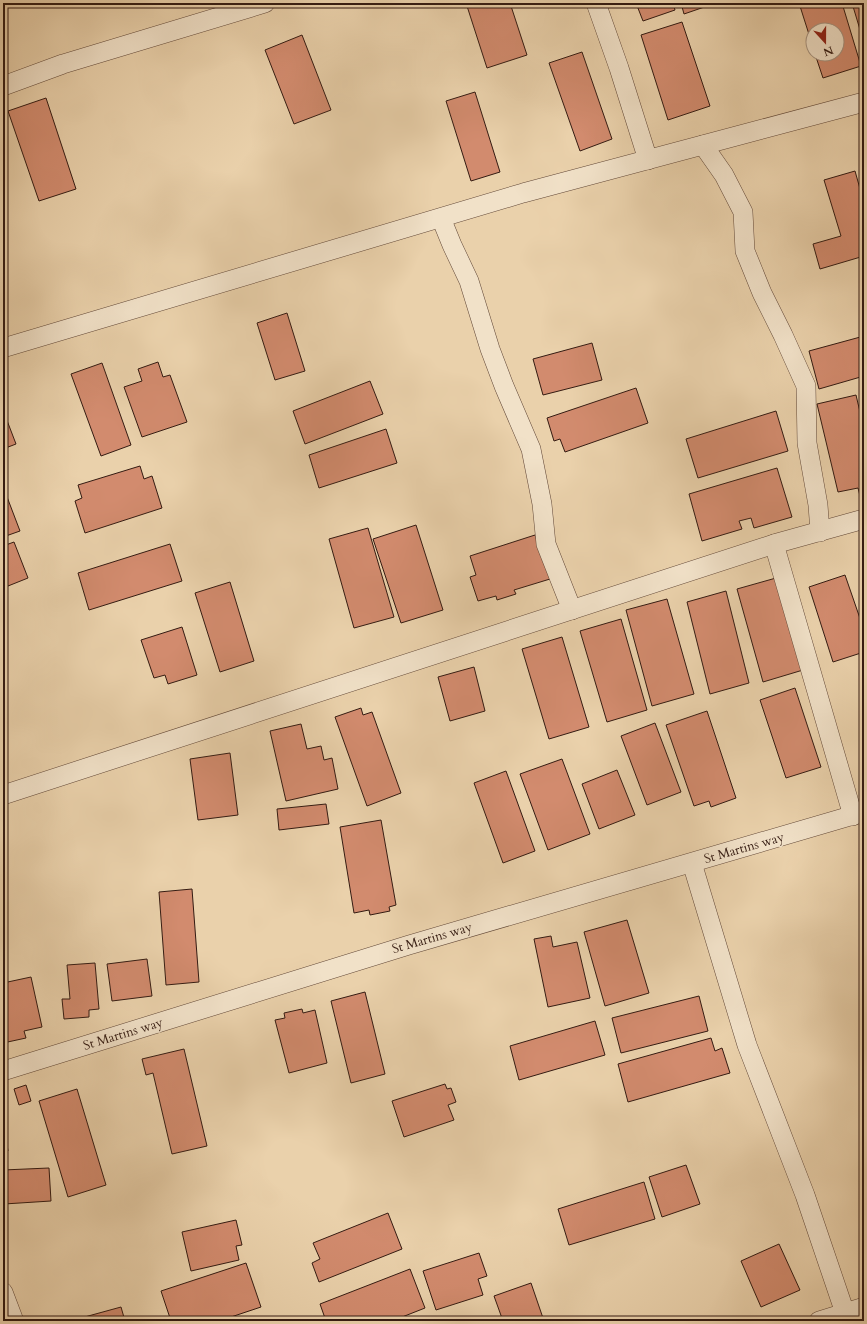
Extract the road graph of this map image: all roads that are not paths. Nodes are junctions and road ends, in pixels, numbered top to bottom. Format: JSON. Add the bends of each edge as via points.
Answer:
{"nodes":[{"id":1,"x":265,"y":3,"type":"edge"},
{"id":2,"x":596,"y":3,"type":"edge"},
{"id":3,"x":3,"y":86,"type":"edge"},
{"id":4,"x":864,"y":102,"type":"edge"},
{"id":5,"x":703,"y":145,"type":"junction"},
{"id":6,"x":648,"y":160,"type":"junction"},
{"id":7,"x":441,"y":218,"type":"junction"},
{"id":8,"x":3,"y":348,"type":"edge"},
{"id":9,"x":864,"y":519,"type":"edge"},
{"id":10,"x":820,"y":532,"type":"junction"},
{"id":11,"x":774,"y":544,"type":"junction"},
{"id":12,"x":572,"y":610,"type":"junction"},
{"id":13,"x":3,"y":796,"type":"edge"},
{"id":14,"x":859,"y":814,"type":"edge"},
{"id":15,"x":692,"y":863,"type":"junction"},
{"id":16,"x":3,"y":1071,"type":"edge"},
{"id":17,"x":3,"y":1292,"type":"edge"},
{"id":18,"x":864,"y":1307,"type":"edge"},
{"id":19,"x":844,"y":1313,"type":"junction"},
{"id":20,"x":14,"y":1321,"type":"edge"},
{"id":21,"x":819,"y":1321,"type":"edge"}],
"edges":[{"from":1,"to":3,"type":"street","via":[[63,64]]},
{"from":2,"to":6,"type":"street"},
{"from":4,"to":5,"type":"street"},
{"from":5,"to":6,"type":"street"},
{"from":5,"to":10,"type":"street","via":[[724,175],[743,212],[746,251],[762,293],[806,386],[807,443],[818,504]]},
{"from":6,"to":7,"type":"street"},
{"from":7,"to":8,"type":"street"},
{"from":7,"to":12,"type":"street","via":[[469,281],[490,349],[531,449],[542,504],[546,544]]},
{"from":9,"to":10,"type":"street"},
{"from":10,"to":11,"type":"street"},
{"from":11,"to":12,"type":"street"},
{"from":11,"to":14,"type":"street"},
{"from":12,"to":13,"type":"street"},
{"from":14,"to":15,"type":"street","name":"St Martins way"},
{"from":15,"to":16,"type":"street","name":"St Martins way","via":[[409,945]]},
{"from":15,"to":19,"type":"street","via":[[747,1045],[805,1195]]},
{"from":17,"to":20,"type":"street"},
{"from":18,"to":19,"type":"street"},
{"from":19,"to":21,"type":"street"}]}
